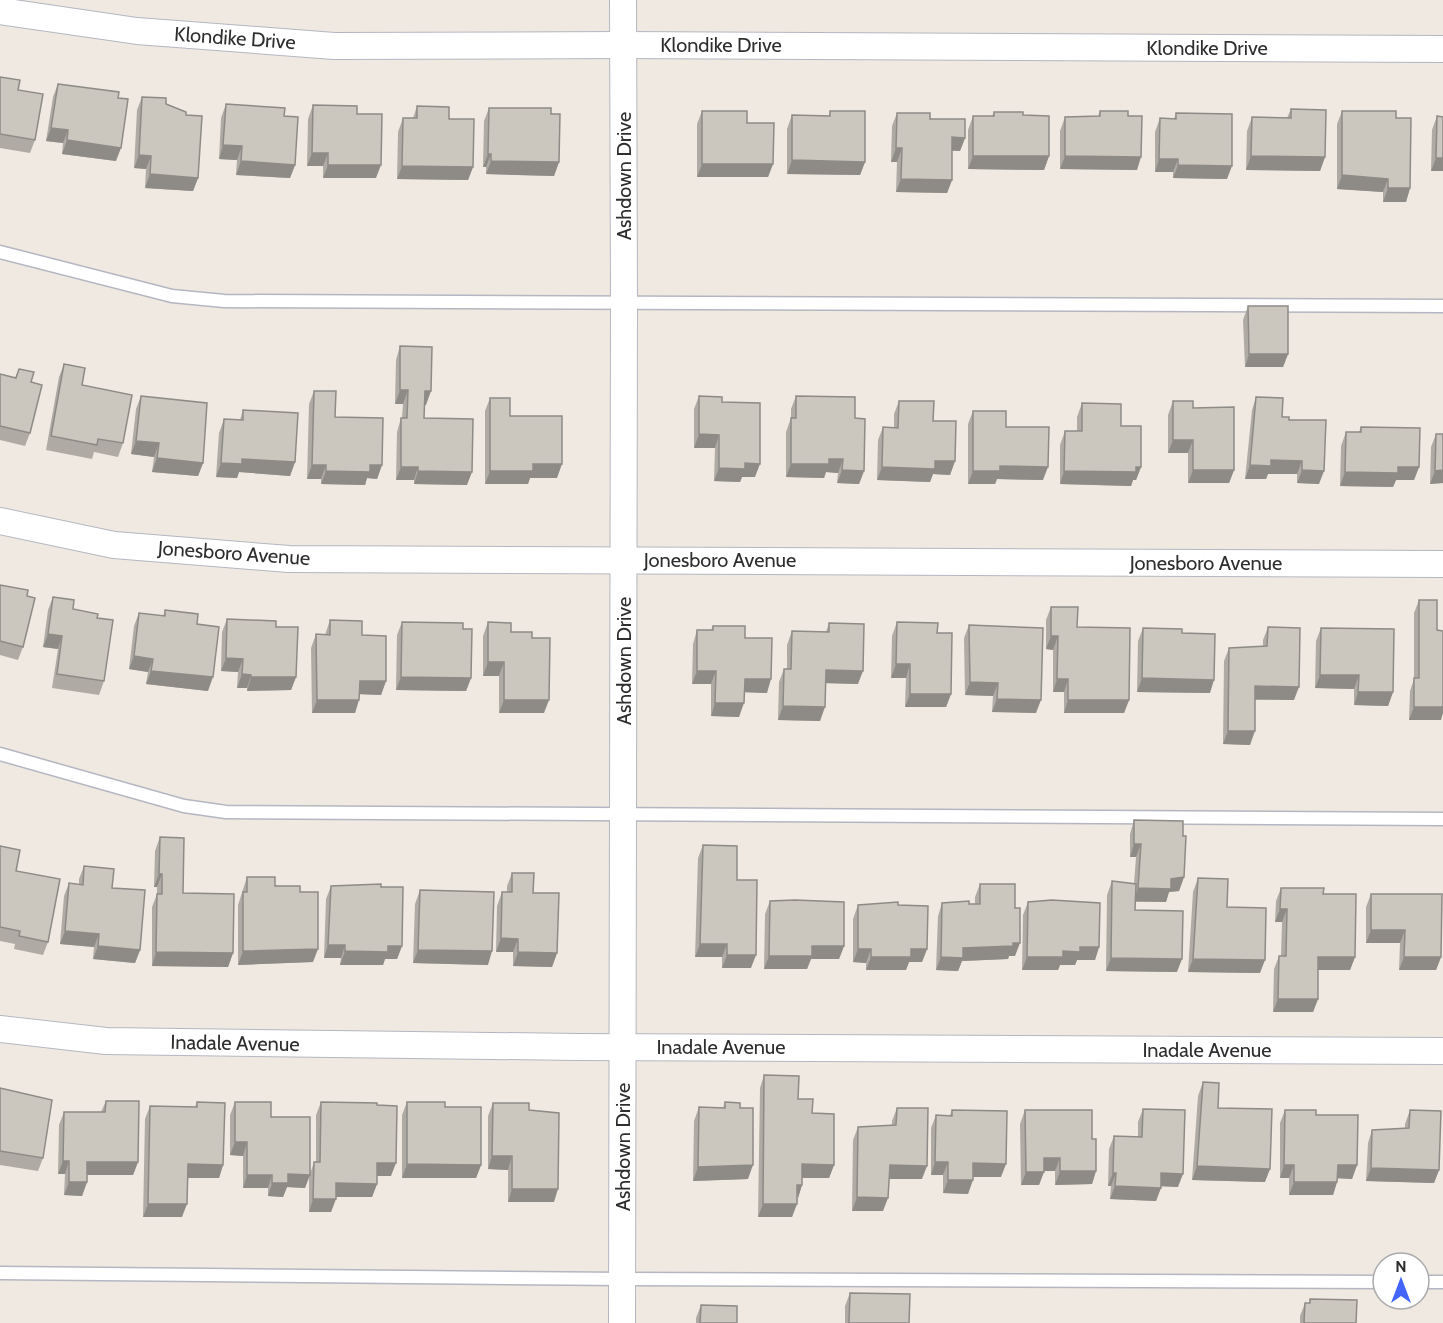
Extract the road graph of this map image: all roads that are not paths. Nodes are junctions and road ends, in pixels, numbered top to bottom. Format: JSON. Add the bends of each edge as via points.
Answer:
{"nodes":[{"id":1,"x":623,"y":0,"type":"edge"},
{"id":2,"x":0,"y":11,"type":"edge"},
{"id":3,"x":623,"y":45,"type":"junction"},
{"id":4,"x":1443,"y":49,"type":"edge"},
{"id":5,"x":0,"y":252,"type":"edge"},
{"id":6,"x":624,"y":303,"type":"junction"},
{"id":7,"x":1443,"y":306,"type":"edge"},
{"id":8,"x":0,"y":520,"type":"edge"},
{"id":9,"x":624,"y":560,"type":"junction"},
{"id":10,"x":1443,"y":564,"type":"edge"},
{"id":11,"x":0,"y":754,"type":"edge"},
{"id":12,"x":624,"y":816,"type":"junction"},
{"id":13,"x":1443,"y":819,"type":"edge"},
{"id":14,"x":0,"y":1029,"type":"edge"},
{"id":15,"x":623,"y":1047,"type":"junction"},
{"id":16,"x":1443,"y":1051,"type":"edge"},
{"id":17,"x":0,"y":1273,"type":"edge"},
{"id":18,"x":623,"y":1279,"type":"junction"},
{"id":19,"x":1371,"y":1282,"type":"edge"},
{"id":20,"x":622,"y":1323,"type":"edge"}],
"edges":[{"from":1,"to":3,"type":"street","name":"Ashdown Drive"},
{"from":2,"to":3,"type":"street","name":"Klondike Drive","via":[[137,31],[334,46]]},
{"from":3,"to":4,"type":"street","name":"Klondike Drive"},
{"from":3,"to":6,"type":"street","name":"Ashdown Drive"},
{"from":5,"to":6,"type":"lane","via":[[198,300]]},
{"from":6,"to":7,"type":"lane"},
{"from":6,"to":9,"type":"street","name":"Ashdown Drive"},
{"from":8,"to":9,"type":"street","name":"Jonesboro Avenue","via":[[114,545],[289,559]]},
{"from":9,"to":10,"type":"street","name":"Jonesboro Avenue"},
{"from":9,"to":12,"type":"street","name":"Ashdown Drive"},
{"from":11,"to":12,"type":"lane","via":[[184,806],[226,812]]},
{"from":12,"to":13,"type":"lane"},
{"from":12,"to":15,"type":"street","name":"Ashdown Drive"},
{"from":14,"to":15,"type":"street","name":"Inadale Avenue","via":[[106,1041]]},
{"from":15,"to":16,"type":"street","name":"Inadale Avenue"},
{"from":15,"to":18,"type":"street","name":"Ashdown Drive"},
{"from":17,"to":18,"type":"lane"},
{"from":18,"to":19,"type":"lane"},
{"from":18,"to":20,"type":"street","name":"Ashdown Drive"}]}
